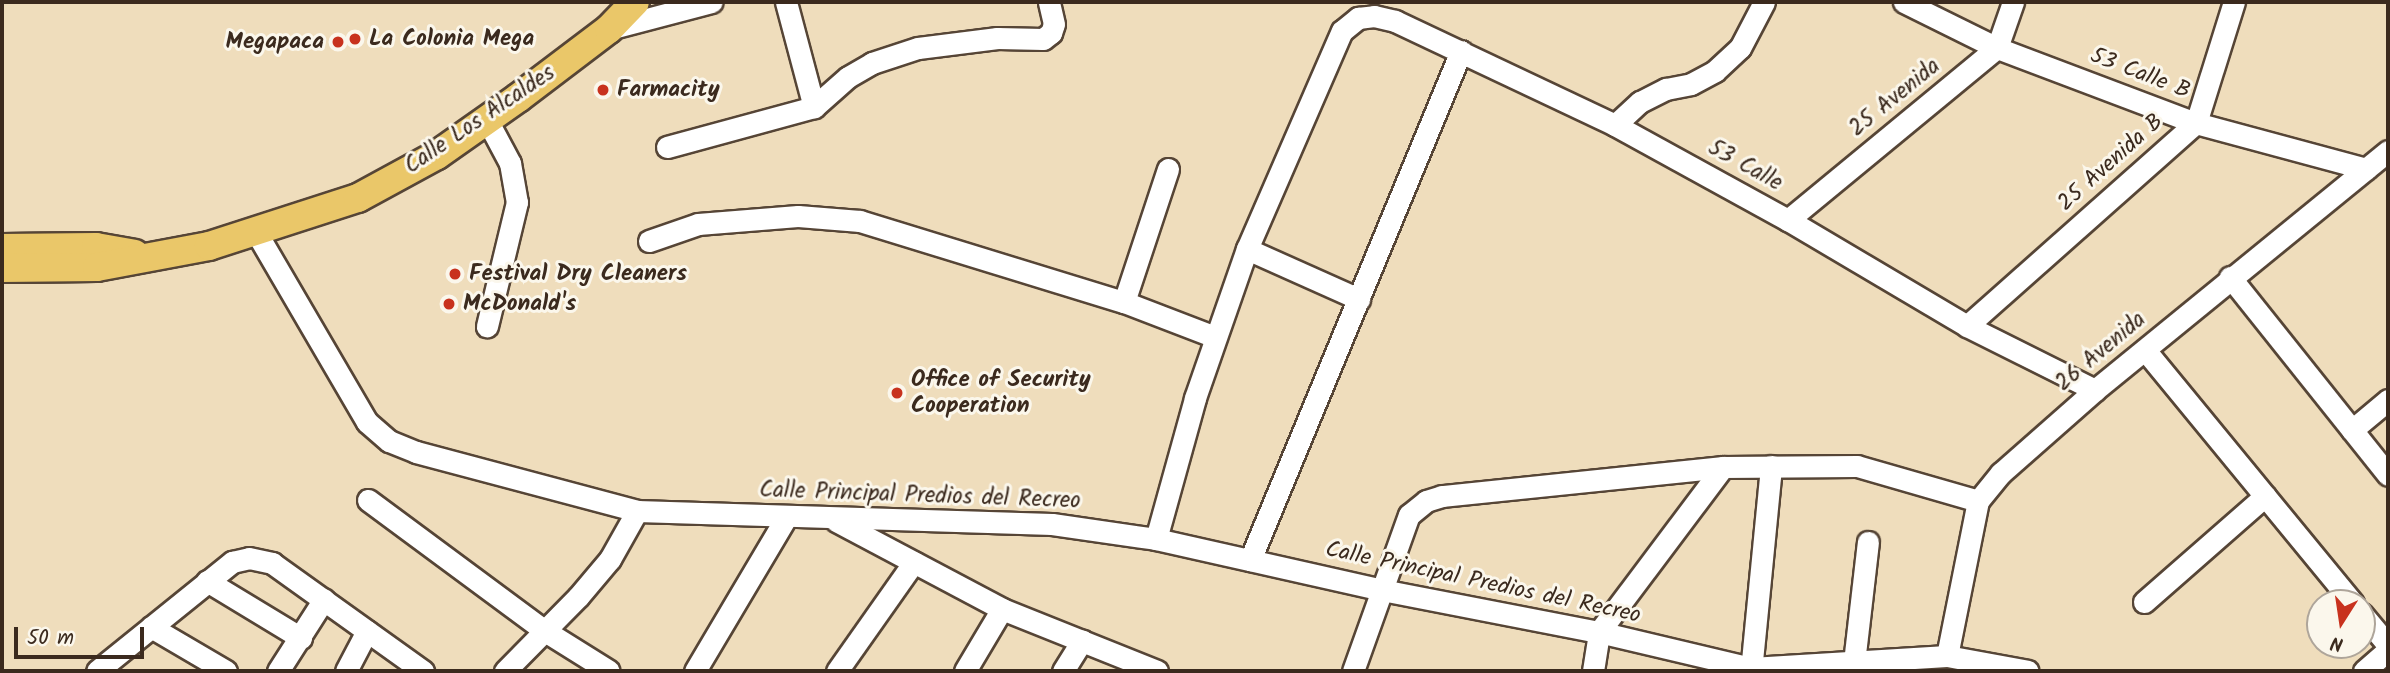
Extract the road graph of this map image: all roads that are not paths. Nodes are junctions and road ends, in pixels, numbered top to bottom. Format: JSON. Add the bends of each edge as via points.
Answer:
{"nodes":[{"id":1,"x":635,"y":2,"type":"edge"},
{"id":2,"x":711,"y":2,"type":"edge"},
{"id":3,"x":786,"y":2,"type":"edge"},
{"id":4,"x":1049,"y":2,"type":"edge"},
{"id":5,"x":1764,"y":2,"type":"edge"},
{"id":6,"x":1904,"y":2,"type":"edge"},
{"id":7,"x":2012,"y":2,"type":"edge"},
{"id":8,"x":2234,"y":2,"type":"edge"},
{"id":9,"x":609,"y":29,"type":"junction"},
{"id":10,"x":1997,"y":48,"type":"junction"},
{"id":11,"x":1461,"y":51,"type":"junction"},
{"id":12,"x":814,"y":107,"type":"junction"},
{"id":13,"x":487,"y":120,"type":"junction"},
{"id":14,"x":2196,"y":123,"type":"junction"},
{"id":15,"x":1615,"y":125,"type":"junction"},
{"id":16,"x":667,"y":148,"type":"dead end"},
{"id":17,"x":2388,"y":151,"type":"edge"},
{"id":18,"x":1168,"y":169,"type":"dead end"},
{"id":19,"x":2367,"y":169,"type":"junction"},
{"id":20,"x":1788,"y":220,"type":"junction"},
{"id":21,"x":256,"y":232,"type":"junction"},
{"id":22,"x":649,"y":240,"type":"dead end"},
{"id":23,"x":2,"y":248,"type":"edge"},
{"id":24,"x":1247,"y":249,"type":"junction"},
{"id":25,"x":148,"y":256,"type":"junction"},
{"id":26,"x":2,"y":268,"type":"edge"},
{"id":27,"x":2230,"y":277,"type":"junction"},
{"id":28,"x":1359,"y":299,"type":"junction"},
{"id":29,"x":1124,"y":302,"type":"junction"},
{"id":30,"x":487,"y":326,"type":"dead end"},
{"id":31,"x":1967,"y":327,"type":"junction"},
{"id":32,"x":1214,"y":337,"type":"junction"},
{"id":33,"x":2145,"y":350,"type":"junction"},
{"id":34,"x":2095,"y":390,"type":"junction"},
{"id":35,"x":2388,"y":400,"type":"edge"},
{"id":36,"x":2352,"y":430,"type":"junction"},
{"id":37,"x":1771,"y":466,"type":"junction"},
{"id":38,"x":1723,"y":467,"type":"junction"},
{"id":39,"x":2388,"y":475,"type":"edge"},
{"id":40,"x":2265,"y":496,"type":"junction"},
{"id":41,"x":368,"y":500,"type":"dead end"},
{"id":42,"x":1978,"y":501,"type":"junction"},
{"id":43,"x":637,"y":511,"type":"junction"},
{"id":44,"x":787,"y":516,"type":"junction"},
{"id":45,"x":828,"y":518,"type":"junction"},
{"id":46,"x":1156,"y":539,"type":"junction"},
{"id":47,"x":1868,"y":542,"type":"dead end"},
{"id":48,"x":1250,"y":560,"type":"junction"},
{"id":49,"x":914,"y":562,"type":"junction"},
{"id":50,"x":207,"y":581,"type":"junction"},
{"id":51,"x":2341,"y":589,"type":"edge"},
{"id":52,"x":1382,"y":590,"type":"junction"},
{"id":53,"x":324,"y":599,"type":"junction"},
{"id":54,"x":2144,"y":602,"type":"dead end"},
{"id":55,"x":1002,"y":609,"type":"junction"},
{"id":56,"x":151,"y":627,"type":"junction"},
{"id":57,"x":367,"y":631,"type":"junction"},
{"id":58,"x":545,"y":631,"type":"junction"},
{"id":59,"x":1599,"y":632,"type":"junction"},
{"id":60,"x":2376,"y":632,"type":"edge"},
{"id":61,"x":301,"y":638,"type":"junction"},
{"id":62,"x":1082,"y":640,"type":"junction"},
{"id":63,"x":2388,"y":648,"type":"edge"},
{"id":64,"x":1959,"y":662,"type":"edge"},
{"id":65,"x":1854,"y":666,"type":"edge"},
{"id":66,"x":417,"y":670,"type":"edge"},
{"id":67,"x":1751,"y":670,"type":"edge"},
{"id":68,"x":97,"y":671,"type":"edge"},
{"id":69,"x":226,"y":671,"type":"edge"},
{"id":70,"x":278,"y":671,"type":"edge"},
{"id":71,"x":346,"y":671,"type":"edge"},
{"id":72,"x":505,"y":671,"type":"edge"},
{"id":73,"x":609,"y":671,"type":"edge"},
{"id":74,"x":695,"y":671,"type":"edge"},
{"id":75,"x":837,"y":671,"type":"edge"},
{"id":76,"x":965,"y":671,"type":"edge"},
{"id":77,"x":1063,"y":671,"type":"edge"},
{"id":78,"x":1152,"y":671,"type":"edge"},
{"id":79,"x":1353,"y":671,"type":"edge"},
{"id":80,"x":1593,"y":671,"type":"edge"},
{"id":81,"x":2028,"y":671,"type":"edge"},
{"id":82,"x":2364,"y":671,"type":"edge"}],
"edges":[{"from":1,"to":9,"type":"main road","name":"Calle Los Alcaldes"},
{"from":2,"to":9,"type":"street"},
{"from":3,"to":12,"type":"street"},
{"from":4,"to":12,"type":"street","via":[[1054,24],[1043,39],[998,38],[918,48],[872,63]]},
{"from":5,"to":15,"type":"street","via":[[1740,48],[1715,71],[1640,102]]},
{"from":6,"to":10,"type":"street","name":"53 Calle B"},
{"from":7,"to":10,"type":"street"},
{"from":8,"to":14,"type":"street","name":"25 Avenida B"},
{"from":9,"to":13,"type":"main road","name":"Calle Los Alcaldes"},
{"from":10,"to":14,"type":"street","name":"53 Calle B"},
{"from":10,"to":20,"type":"street","name":"25 Avenida"},
{"from":11,"to":15,"type":"street","name":"53 Calle"},
{"from":11,"to":24,"type":"street","name":"53 Calle","via":[[1374,16],[1357,18],[1342,31]]},
{"from":11,"to":28,"type":"street"},
{"from":12,"to":16,"type":"street"},
{"from":13,"to":21,"type":"main road","name":"Calle Los Alcaldes","via":[[437,155],[358,198]]},
{"from":13,"to":30,"type":"street","via":[[510,163],[517,202]]},
{"from":14,"to":19,"type":"street","name":"53 Calle B"},
{"from":14,"to":31,"type":"street","name":"25 Avenida B"},
{"from":15,"to":20,"type":"street","name":"53 Calle"},
{"from":17,"to":19,"type":"street","name":"26 Avenida"},
{"from":18,"to":29,"type":"street"},
{"from":19,"to":27,"type":"street","name":"26 Avenida"},
{"from":20,"to":31,"type":"street","name":"53 Calle"},
{"from":21,"to":25,"type":"main road","name":"Calle Los Alcaldes"},
{"from":21,"to":43,"type":"street","name":"Calle Principal Predios del Recreo","via":[[367,422],[389,441]]},
{"from":22,"to":29,"type":"street","via":[[710,223],[798,216],[860,220]]},
{"from":23,"to":25,"type":"main road","name":"Calle Los Alcaldes","via":[[96,247]]},
{"from":24,"to":28,"type":"street"},
{"from":24,"to":32,"type":"street"},
{"from":25,"to":26,"type":"main road","name":"Calle Los Alcaldes","via":[[97,267]]},
{"from":27,"to":33,"type":"street","name":"26 Avenida"},
{"from":27,"to":36,"type":"street"},
{"from":28,"to":48,"type":"street"},
{"from":29,"to":32,"type":"street"},
{"from":31,"to":34,"type":"street","name":"53 Calle"},
{"from":32,"to":46,"type":"street"},
{"from":33,"to":34,"type":"street","name":"26 Avenida"},
{"from":33,"to":40,"type":"street"},
{"from":34,"to":42,"type":"street","name":"26 Avenida","via":[[2001,473]]},
{"from":35,"to":36,"type":"street"},
{"from":36,"to":39,"type":"street"},
{"from":37,"to":38,"type":"street"},
{"from":37,"to":42,"type":"street","via":[[1857,466]]},
{"from":37,"to":67,"type":"street"},
{"from":38,"to":52,"type":"street","via":[[1426,501],[1409,515]]},
{"from":38,"to":59,"type":"street"},
{"from":40,"to":51,"type":"street"},
{"from":40,"to":54,"type":"street"},
{"from":41,"to":58,"type":"street"},
{"from":42,"to":64,"type":"street","name":"26 Avenida"},
{"from":43,"to":44,"type":"street","name":"Calle Principal Predios del Recreo"},
{"from":43,"to":58,"type":"street","via":[[610,559]]},
{"from":44,"to":45,"type":"street","name":"Calle Principal Predios del Recreo"},
{"from":44,"to":74,"type":"street"},
{"from":45,"to":46,"type":"street","name":"Calle Principal Predios del Recreo","via":[[1052,524]]},
{"from":45,"to":49,"type":"street"},
{"from":46,"to":48,"type":"street","name":"Calle Principal Predios del Recreo"},
{"from":47,"to":65,"type":"street"},
{"from":48,"to":52,"type":"street","name":"Calle Principal Predios del Recreo"},
{"from":49,"to":55,"type":"street"},
{"from":49,"to":75,"type":"street"},
{"from":50,"to":53,"type":"street","via":[[232,562],[249,558],[272,563]]},
{"from":50,"to":56,"type":"street"},
{"from":50,"to":61,"type":"street"},
{"from":52,"to":59,"type":"street","name":"Calle Principal Predios del Recreo"},
{"from":52,"to":79,"type":"street"},
{"from":53,"to":57,"type":"street"},
{"from":53,"to":61,"type":"street"},
{"from":55,"to":62,"type":"street"},
{"from":55,"to":76,"type":"street"},
{"from":56,"to":68,"type":"street"},
{"from":56,"to":69,"type":"street"},
{"from":57,"to":66,"type":"street"},
{"from":57,"to":71,"type":"street"},
{"from":58,"to":72,"type":"street"},
{"from":58,"to":73,"type":"street"},
{"from":59,"to":67,"type":"street","name":"Calle Principal Predios del Recreo"},
{"from":59,"to":80,"type":"street"},
{"from":60,"to":63,"type":"street"},
{"from":61,"to":70,"type":"street"},
{"from":62,"to":77,"type":"street"},
{"from":62,"to":78,"type":"street"},
{"from":63,"to":82,"type":"street"},
{"from":64,"to":65,"type":"street","name":"Calle Principal Predios del Recreo"},
{"from":64,"to":81,"type":"street","name":"Calle Principal Predios del Recreo"},
{"from":65,"to":67,"type":"street","name":"Calle Principal Predios del Recreo"}]}
